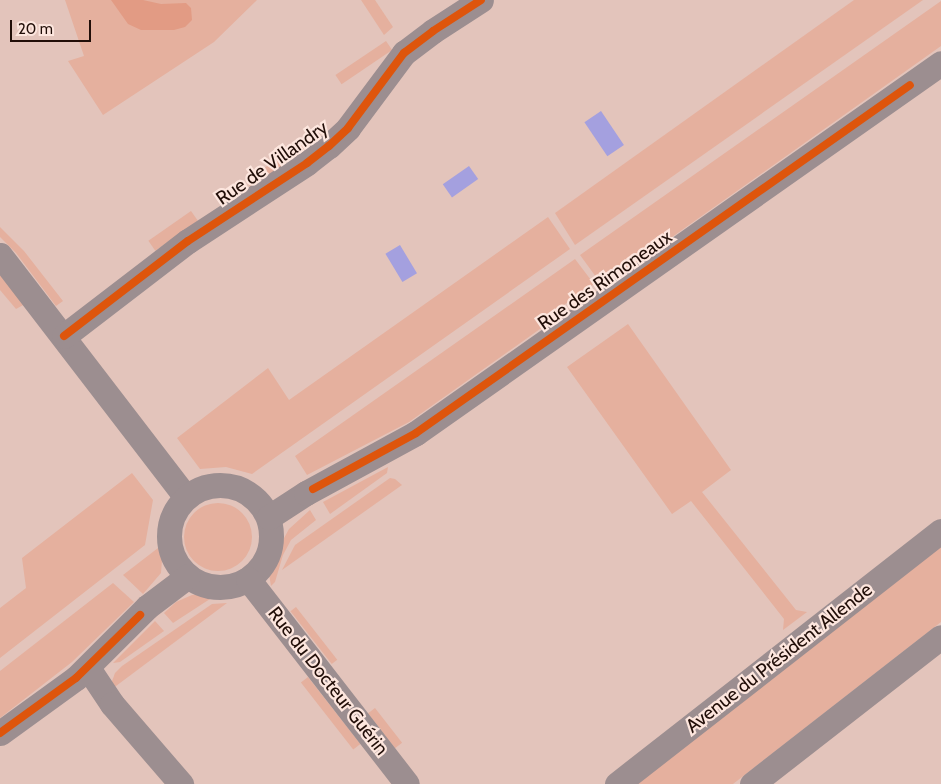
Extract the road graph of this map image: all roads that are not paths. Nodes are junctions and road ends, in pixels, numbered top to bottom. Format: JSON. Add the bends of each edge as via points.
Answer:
{"nodes":[{"id":1,"x":481,"y":0,"type":"edge"},
{"id":2,"x":941,"y":64,"type":"edge"},
{"id":3,"x":0,"y":256,"type":"edge"},
{"id":4,"x":64,"y":336,"type":"junction"},
{"id":5,"x":186,"y":497,"type":"junction"},
{"id":6,"x":269,"y":517,"type":"junction"},
{"id":7,"x":941,"y":531,"type":"edge"},
{"id":8,"x":188,"y":576,"type":"junction"},
{"id":9,"x":248,"y":579,"type":"junction"},
{"id":10,"x":941,"y":637,"type":"edge"},
{"id":11,"x":88,"y":668,"type":"junction"},
{"id":12,"x":0,"y":733,"type":"edge"},
{"id":13,"x":181,"y":784,"type":"edge"},
{"id":14,"x":407,"y":784,"type":"edge"},
{"id":15,"x":617,"y":784,"type":"edge"},
{"id":16,"x":752,"y":784,"type":"edge"}],
"edges":[{"from":1,"to":4,"type":"street","name":"Rue de Villandry","via":[[404,53],[348,128],[329,146],[188,241]]},
{"from":2,"to":6,"type":"street","name":"Rue des Rimoneaux","via":[[416,433]]},
{"from":3,"to":4,"type":"street"},
{"from":4,"to":5,"type":"street"},
{"from":5,"to":6,"type":"street","via":[[212,484],[241,488],[258,499]]},
{"from":5,"to":8,"type":"street","via":[[174,513],[169,533],[170,549]]},
{"from":6,"to":9,"type":"street","via":[[272,540],[265,562]]},
{"from":7,"to":15,"type":"street","name":"Avenue du Président Allende"},
{"from":8,"to":9,"type":"street","via":[[202,584],[218,587]]},
{"from":8,"to":11,"type":"street","via":[[147,607]]},
{"from":9,"to":14,"type":"street","name":"Rue du Docteur Guérin"},
{"from":10,"to":16,"type":"street"},
{"from":11,"to":12,"type":"street"},
{"from":11,"to":13,"type":"street","via":[[112,704]]}]}
